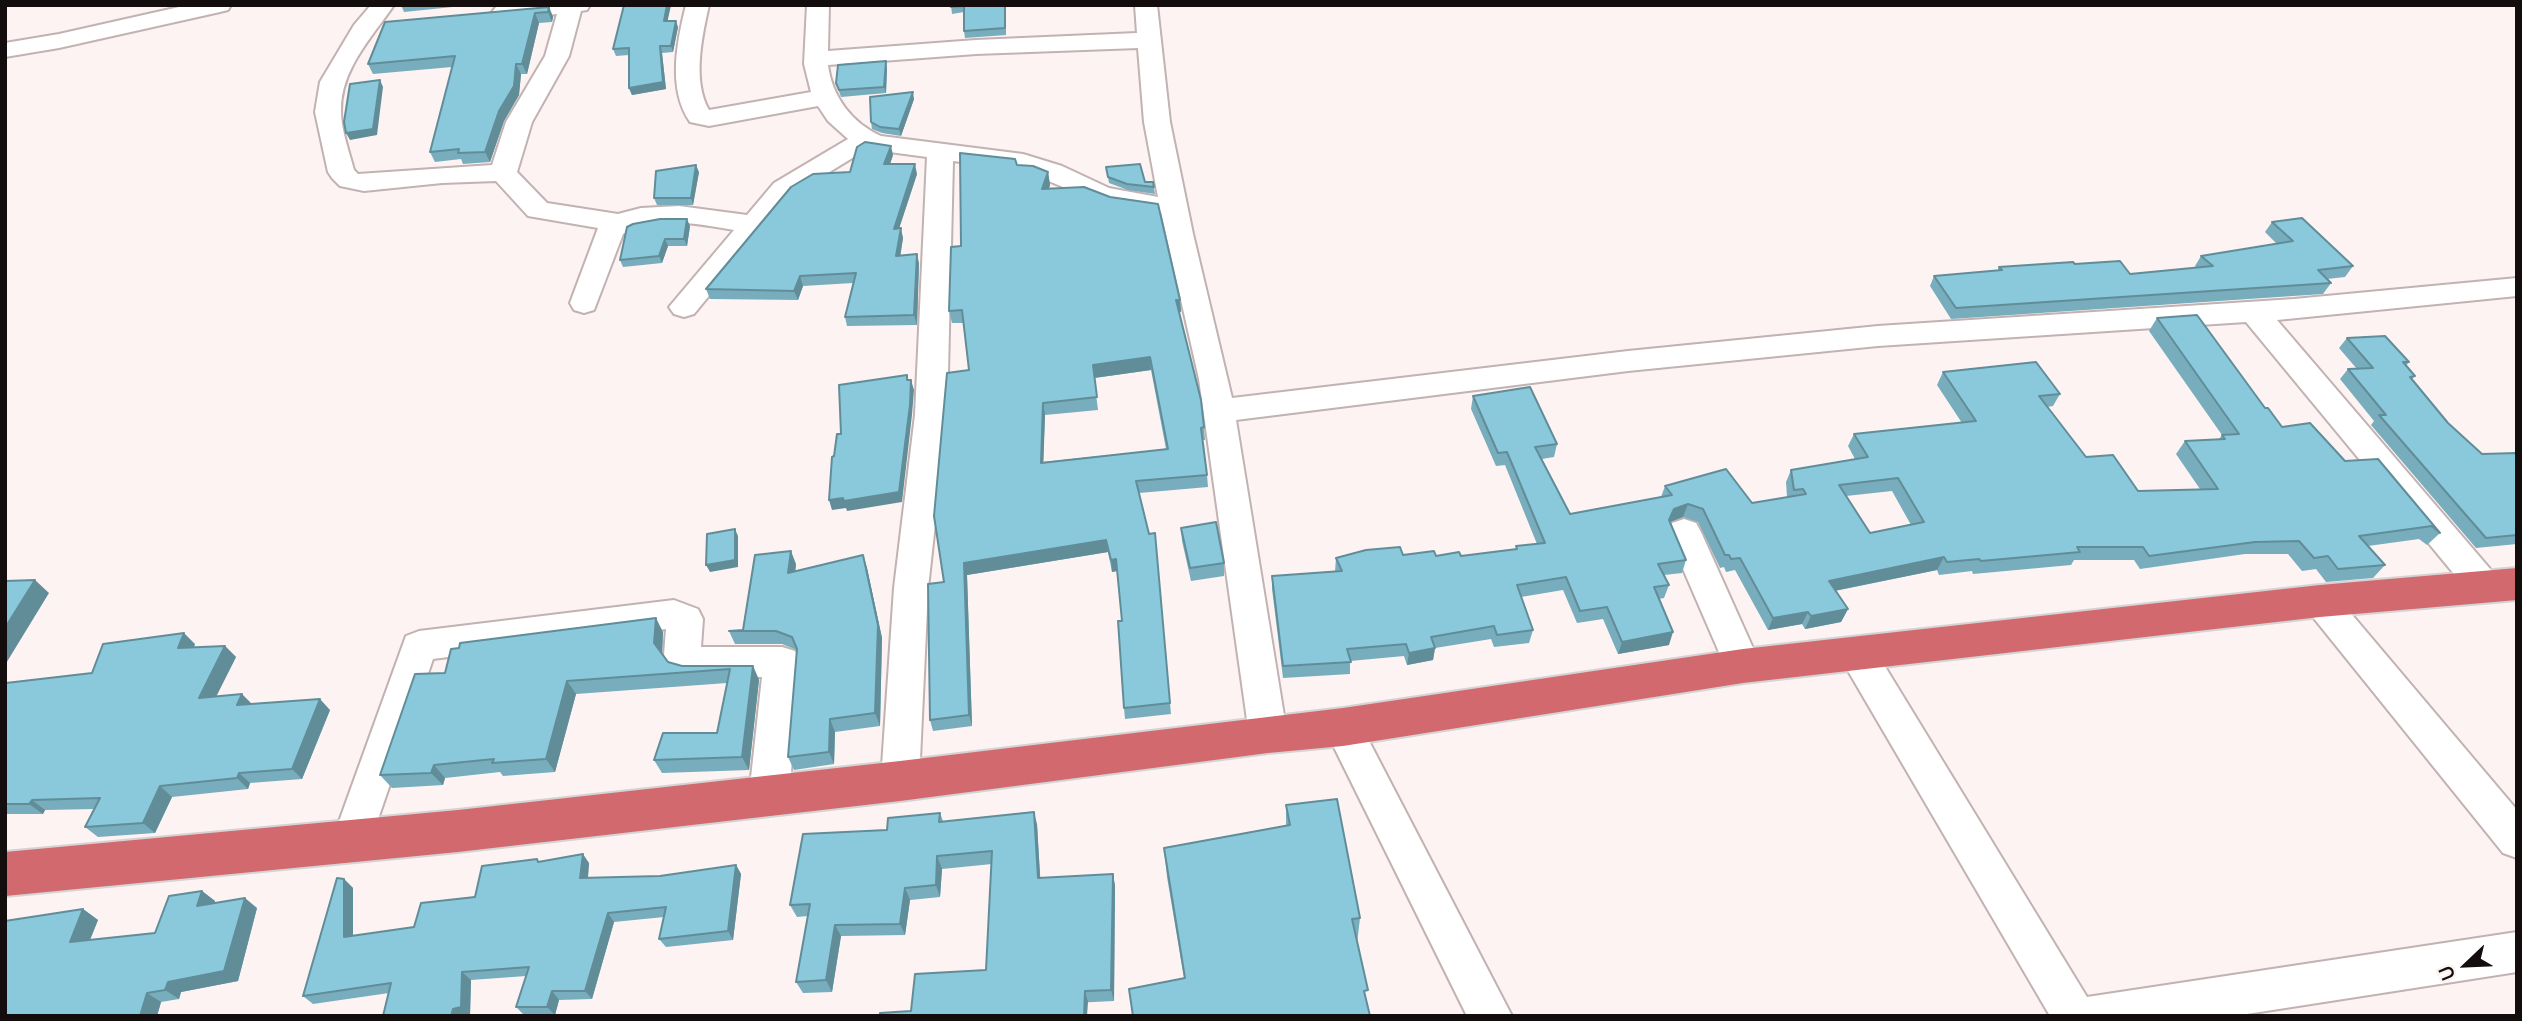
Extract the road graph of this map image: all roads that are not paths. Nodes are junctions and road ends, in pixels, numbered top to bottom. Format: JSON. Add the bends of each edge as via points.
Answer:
{"nodes":[{"id":1,"x":220,"y":5,"type":"edge"},
{"id":2,"x":383,"y":5,"type":"edge"},
{"id":3,"x":579,"y":5,"type":"edge"},
{"id":4,"x":698,"y":5,"type":"edge"},
{"id":5,"x":818,"y":5,"type":"edge"},
{"id":6,"x":1146,"y":5,"type":"edge"},
{"id":7,"x":571,"y":6,"type":"edge"},
{"id":8,"x":479,"y":15,"type":"edge"},
{"id":9,"x":403,"y":22,"type":"edge"},
{"id":10,"x":366,"y":25,"type":"junction"},
{"id":11,"x":1149,"y":40,"type":"junction"},
{"id":12,"x":5,"y":50,"type":"edge"},
{"id":13,"x":818,"y":59,"type":"junction"},
{"id":14,"x":826,"y":97,"type":"junction"},
{"id":15,"x":865,"y":139,"type":"junction"},
{"id":16,"x":940,"y":150,"type":"junction"},
{"id":17,"x":503,"y":173,"type":"junction"},
{"id":18,"x":1173,"y":207,"type":"junction"},
{"id":19,"x":619,"y":223,"type":"junction"},
{"id":20,"x":751,"y":224,"type":"junction"},
{"id":21,"x":2517,"y":288,"type":"edge"},
{"id":22,"x":584,"y":303,"type":"dead end"},
{"id":23,"x":684,"y":307,"type":"dead end"},
{"id":24,"x":2254,"y":312,"type":"junction"},
{"id":25,"x":1219,"y":411,"type":"junction"},
{"id":26,"x":1684,"y":532,"type":"dead end"},
{"id":27,"x":2501,"y":586,"type":"edge"},
{"id":28,"x":2320,"y":601,"type":"junction"},
{"id":29,"x":1857,"y":653,"type":"junction"},
{"id":30,"x":1743,"y":666,"type":"junction"},
{"id":31,"x":1343,"y":727,"type":"junction"},
{"id":32,"x":1268,"y":734,"type":"junction"},
{"id":33,"x":900,"y":781,"type":"junction"},
{"id":34,"x":769,"y":796,"type":"junction"},
{"id":35,"x":2517,"y":840,"type":"edge"},
{"id":36,"x":352,"y":841,"type":"junction"},
{"id":37,"x":5,"y":874,"type":"edge"},
{"id":38,"x":2517,"y":952,"type":"edge"},
{"id":39,"x":2243,"y":1005,"type":"edge"},
{"id":40,"x":1490,"y":1016,"type":"edge"},
{"id":41,"x":2074,"y":1016,"type":"edge"},
{"id":42,"x":2092,"y":1016,"type":"edge"}],
"edges":[{"from":1,"to":12,"type":"street"},
{"from":2,"to":10,"type":"street"},
{"from":3,"to":7,"type":"street"},
{"from":4,"to":14,"type":"street","via":[[692,23],[689,71],[699,117]]},
{"from":5,"to":13,"type":"street"},
{"from":6,"to":11,"type":"street"},
{"from":7,"to":8,"type":"street"},
{"from":7,"to":17,"type":"street","via":[[553,66],[519,122]]},
{"from":9,"to":10,"type":"street"},
{"from":10,"to":17,"type":"street","via":[[332,82],[328,112],[341,172],[349,180],[364,183]]},
{"from":11,"to":13,"type":"street"},
{"from":11,"to":18,"type":"street","via":[[1157,122]]},
{"from":13,"to":14,"type":"street","via":[[817,73]]},
{"from":14,"to":15,"type":"street","via":[[840,119]]},
{"from":15,"to":16,"type":"street"},
{"from":15,"to":20,"type":"street","via":[[783,189]]},
{"from":16,"to":18,"type":"street","via":[[1023,162],[1122,201]]},
{"from":16,"to":33,"type":"street","via":[[930,415],[911,588]]},
{"from":17,"to":19,"type":"street","via":[[538,210]]},
{"from":18,"to":25,"type":"street"},
{"from":19,"to":20,"type":"street","via":[[703,216]]},
{"from":19,"to":22,"type":"street","via":[[611,229]]},
{"from":20,"to":23,"type":"street"},
{"from":21,"to":24,"type":"street"},
{"from":24,"to":25,"type":"street","via":[[1864,338],[1628,361]]},
{"from":24,"to":27,"type":"street"},
{"from":25,"to":32,"type":"street"},
{"from":26,"to":30,"type":"street"},
{"from":27,"to":28,"type":"highway"},
{"from":28,"to":29,"type":"highway"},
{"from":28,"to":35,"type":"street"},
{"from":29,"to":30,"type":"highway"},
{"from":29,"to":41,"type":"street"},
{"from":30,"to":31,"type":"highway"},
{"from":31,"to":32,"type":"highway"},
{"from":31,"to":40,"type":"street"},
{"from":32,"to":33,"type":"highway"},
{"from":33,"to":34,"type":"highway"},
{"from":34,"to":36,"type":"highway"},
{"from":34,"to":36,"type":"street","via":[[782,662],[689,662],[682,655],[685,619],[674,614],[419,646]]},
{"from":36,"to":37,"type":"highway"},
{"from":38,"to":39,"type":"street"},
{"from":39,"to":42,"type":"street"}]}
